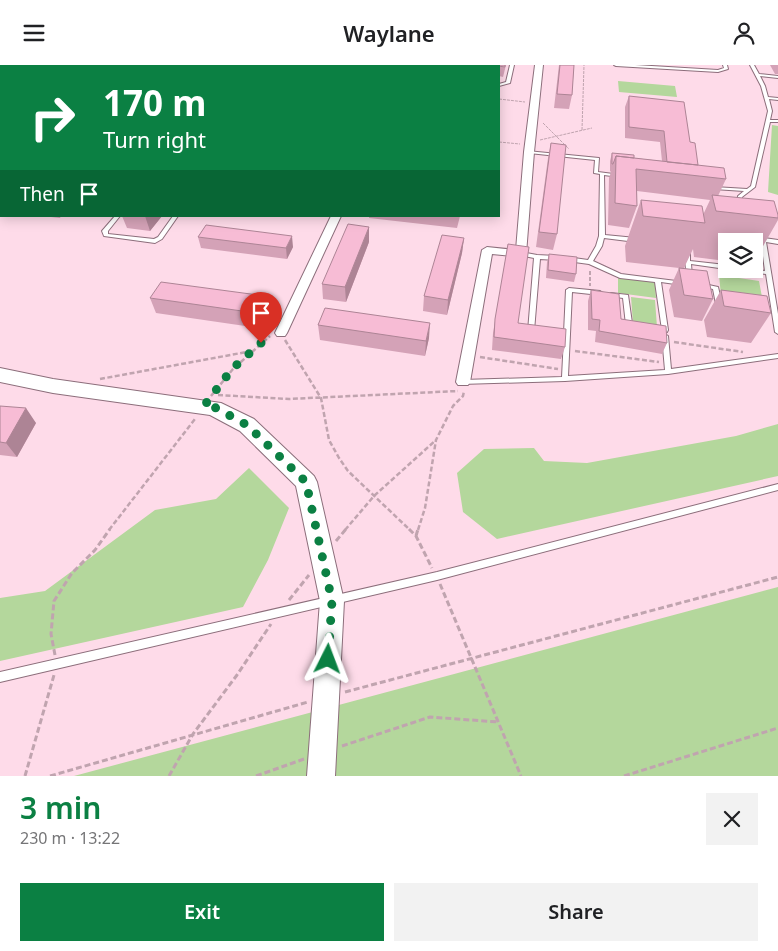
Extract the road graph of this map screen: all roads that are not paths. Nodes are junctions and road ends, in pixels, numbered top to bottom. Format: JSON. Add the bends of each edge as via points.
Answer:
{"nodes":[{"id":1,"x":512,"y":65,"type":"edge"},
{"id":2,"x":539,"y":65,"type":"edge"},
{"id":3,"x":616,"y":65,"type":"edge"},
{"id":4,"x":725,"y":65,"type":"edge"},
{"id":5,"x":752,"y":65,"type":"edge"},
{"id":6,"x":758,"y":75,"type":"junction"},
{"id":7,"x":778,"y":77,"type":"edge"},
{"id":8,"x":500,"y":85,"type":"edge"},
{"id":9,"x":767,"y":98,"type":"junction"},
{"id":10,"x":778,"y":99,"type":"edge"},
{"id":11,"x":767,"y":121,"type":"junction"},
{"id":12,"x":778,"y":121,"type":"edge"},
{"id":13,"x":525,"y":148,"type":"junction"},
{"id":14,"x":602,"y":173,"type":"junction"},
{"id":15,"x":622,"y":176,"type":"edge"},
{"id":16,"x":708,"y":187,"type":"edge"},
{"id":17,"x":718,"y":188,"type":"junction"},
{"id":18,"x":746,"y":190,"type":"junction"},
{"id":19,"x":720,"y":196,"type":"edge"},
{"id":20,"x":742,"y":213,"type":"edge"},
{"id":21,"x":117,"y":217,"type":"edge"},
{"id":22,"x":175,"y":217,"type":"edge"},
{"id":23,"x":336,"y":217,"type":"edge"},
{"id":24,"x":639,"y":231,"type":"dead end"},
{"id":25,"x":602,"y":236,"type":"junction"},
{"id":26,"x":763,"y":240,"type":"joint"},
{"id":27,"x":778,"y":242,"type":"edge"},
{"id":28,"x":686,"y":245,"type":"edge"},
{"id":29,"x":521,"y":254,"type":"junction"},
{"id":30,"x":537,"y":257,"type":"junction"},
{"id":31,"x":590,"y":262,"type":"junction"},
{"id":32,"x":688,"y":262,"type":"junction"},
{"id":33,"x":718,"y":266,"type":"edge"},
{"id":34,"x":763,"y":272,"type":"edge"},
{"id":35,"x":768,"y":273,"type":"junction"},
{"id":36,"x":658,"y":280,"type":"junction"},
{"id":37,"x":699,"y":285,"type":"edge"},
{"id":38,"x":720,"y":312,"type":"edge"},
{"id":39,"x":767,"y":320,"type":"edge"},
{"id":40,"x":776,"y":321,"type":"junction"},
{"id":41,"x":638,"y":327,"type":"edge"},
{"id":42,"x":656,"y":329,"type":"edge"},
{"id":43,"x":665,"y":330,"type":"junction"},
{"id":44,"x":539,"y":332,"type":"edge"},
{"id":45,"x":778,"y":332,"type":"edge"},
{"id":46,"x":281,"y":333,"type":"road end"},
{"id":47,"x":558,"y":335,"type":"edge"},
{"id":48,"x":567,"y":336,"type":"junction"},
{"id":49,"x":778,"y":356,"type":"edge"},
{"id":50,"x":668,"y":372,"type":"junction"},
{"id":51,"x":0,"y":375,"type":"edge"},
{"id":52,"x":565,"y":379,"type":"junction"},
{"id":53,"x":464,"y":386,"type":"joint"},
{"id":54,"x":778,"y":487,"type":"edge"},
{"id":55,"x":332,"y":601,"type":"junction"},
{"id":56,"x":0,"y":677,"type":"edge"},
{"id":57,"x":321,"y":776,"type":"edge"}],
"edges":[{"from":1,"to":8,"type":"lane","via":[[508,83]]},
{"from":2,"to":13,"type":"street"},
{"from":3,"to":4,"type":"lane","via":[[718,71],[726,69]]},
{"from":5,"to":6,"type":"lane"},
{"from":6,"to":7,"type":"lane"},
{"from":6,"to":9,"type":"lane"},
{"from":9,"to":10,"type":"lane"},
{"from":9,"to":11,"type":"lane","via":[[770,111]]},
{"from":11,"to":12,"type":"lane"},
{"from":11,"to":18,"type":"lane","via":[[753,187]]},
{"from":13,"to":14,"type":"lane","via":[[597,159],[596,173]]},
{"from":13,"to":29,"type":"street"},
{"from":14,"to":15,"type":"lane"},
{"from":14,"to":25,"type":"lane"},
{"from":16,"to":17,"type":"lane"},
{"from":17,"to":18,"type":"lane"},
{"from":17,"to":19,"type":"lane"},
{"from":18,"to":20,"type":"lane","via":[[740,196]]},
{"from":21,"to":22,"type":"lane","via":[[105,231],[106,235],[151,241],[160,238]]},
{"from":23,"to":46,"type":"street"},
{"from":24,"to":25,"type":"lane","via":[[640,240]]},
{"from":25,"to":31,"type":"lane"},
{"from":26,"to":27,"type":"lane"},
{"from":26,"to":35,"type":"lane"},
{"from":28,"to":32,"type":"lane"},
{"from":29,"to":30,"type":"lane"},
{"from":29,"to":53,"type":"street","via":[[487,250]]},
{"from":30,"to":31,"type":"lane"},
{"from":30,"to":44,"type":"lane","via":[[529,331]]},
{"from":31,"to":36,"type":"lane","via":[[620,276]]},
{"from":32,"to":33,"type":"lane"},
{"from":32,"to":36,"type":"lane","via":[[690,284]]},
{"from":34,"to":35,"type":"lane"},
{"from":35,"to":40,"type":"lane"},
{"from":36,"to":43,"type":"lane"},
{"from":37,"to":38,"type":"lane","via":[[716,288]]},
{"from":39,"to":40,"type":"lane"},
{"from":40,"to":45,"type":"lane"},
{"from":41,"to":48,"type":"lane","via":[[629,325],[626,296],[569,290]]},
{"from":42,"to":43,"type":"lane"},
{"from":43,"to":50,"type":"lane"},
{"from":47,"to":48,"type":"lane"},
{"from":48,"to":52,"type":"lane"},
{"from":49,"to":50,"type":"lane"},
{"from":50,"to":52,"type":"lane"},
{"from":51,"to":55,"type":"street","via":[[53,386],[208,401],[247,425],[306,482]]},
{"from":52,"to":53,"type":"lane"},
{"from":54,"to":55,"type":"lane"},
{"from":55,"to":56,"type":"lane"},
{"from":55,"to":57,"type":"street"}]}
